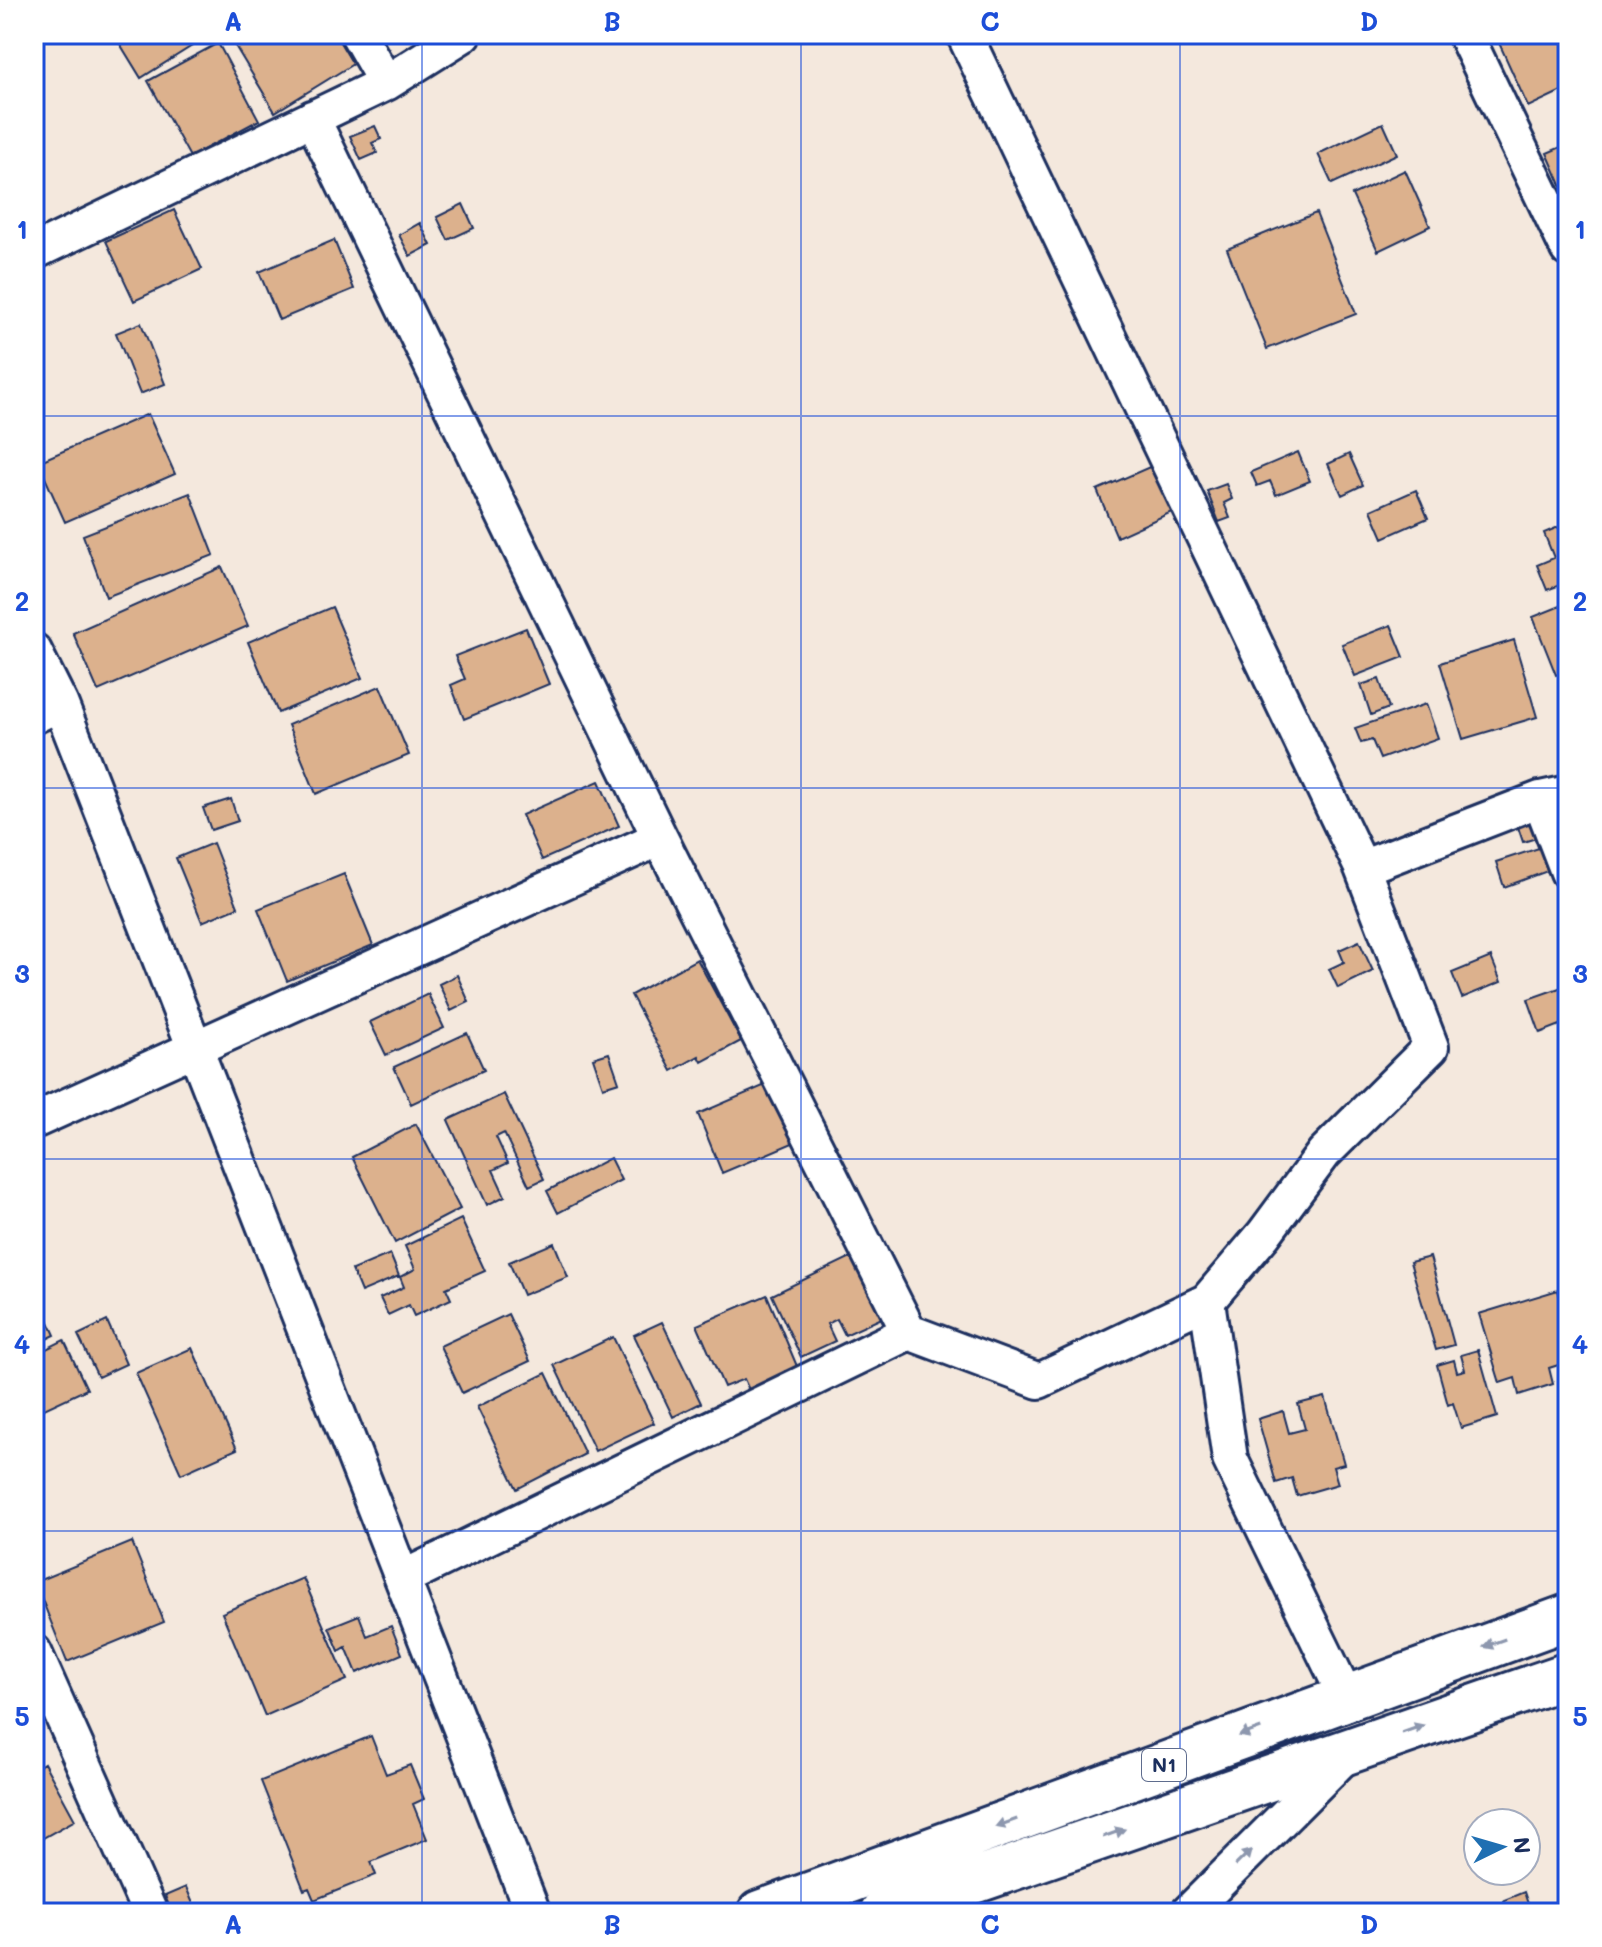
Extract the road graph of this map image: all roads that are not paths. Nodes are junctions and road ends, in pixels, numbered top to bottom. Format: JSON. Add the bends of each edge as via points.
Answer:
{"nodes":[{"id":1,"x":358,"y":34,"type":"edge"},
{"id":2,"x":464,"y":34,"type":"edge"},
{"id":3,"x":964,"y":34,"type":"edge"},
{"id":4,"x":1465,"y":34,"type":"edge"},
{"id":5,"x":386,"y":83,"type":"junction"},
{"id":6,"x":312,"y":118,"type":"junction"},
{"id":7,"x":1568,"y":249,"type":"edge"},
{"id":8,"x":34,"y":252,"type":"edge"},
{"id":9,"x":34,"y":651,"type":"edge"},
{"id":10,"x":47,"y":710,"type":"edge"},
{"id":11,"x":1554,"y":796,"type":"edge"},
{"id":12,"x":660,"y":838,"type":"junction"},
{"id":13,"x":1362,"y":868,"type":"junction"},
{"id":14,"x":1568,"y":872,"type":"edge"},
{"id":15,"x":195,"y":1047,"type":"junction"},
{"id":16,"x":34,"y":1121,"type":"edge"},
{"id":17,"x":1207,"y":1301,"type":"junction"},
{"id":18,"x":909,"y":1332,"type":"junction"},
{"id":19,"x":405,"y":1577,"type":"junction"},
{"id":20,"x":1568,"y":1617,"type":"edge"},
{"id":21,"x":34,"y":1652,"type":"edge"},
{"id":22,"x":1568,"y":1675,"type":"edge"},
{"id":23,"x":1346,"y":1697,"type":"junction"},
{"id":24,"x":1349,"y":1751,"type":"junction"},
{"id":25,"x":150,"y":1913,"type":"edge"},
{"id":26,"x":533,"y":1913,"type":"edge"},
{"id":27,"x":760,"y":1913,"type":"edge"},
{"id":28,"x":882,"y":1913,"type":"edge"},
{"id":29,"x":1188,"y":1913,"type":"edge"}],
"edges":[{"from":1,"to":5,"type":"street"},
{"from":2,"to":5,"type":"street"},
{"from":3,"to":13,"type":"street"},
{"from":4,"to":7,"type":"street"},
{"from":5,"to":6,"type":"street"},
{"from":6,"to":8,"type":"street"},
{"from":6,"to":12,"type":"street"},
{"from":9,"to":10,"type":"street"},
{"from":10,"to":15,"type":"street"},
{"from":11,"to":13,"type":"street"},
{"from":11,"to":14,"type":"street"},
{"from":12,"to":15,"type":"street"},
{"from":12,"to":18,"type":"street"},
{"from":13,"to":17,"type":"street","via":[[1431,1047],[1324,1153]]},
{"from":15,"to":16,"type":"street"},
{"from":15,"to":19,"type":"street"},
{"from":17,"to":18,"type":"street","via":[[1039,1381]]},
{"from":17,"to":23,"type":"street","via":[[1230,1459]]},
{"from":18,"to":19,"type":"street"},
{"from":19,"to":26,"type":"street"},
{"from":20,"to":23,"type":"highway","name":"N1","number":"N1","one_way":true},
{"from":21,"to":25,"type":"street"},
{"from":24,"to":22,"type":"highway","name":"N1","number":"N1","one_way":true},
{"from":23,"to":27,"type":"highway","name":"N1","number":"N1","one_way":true},
{"from":28,"to":24,"type":"highway","name":"N1","number":"N1","one_way":true},
{"from":29,"to":24,"type":"street","one_way":true}]}
